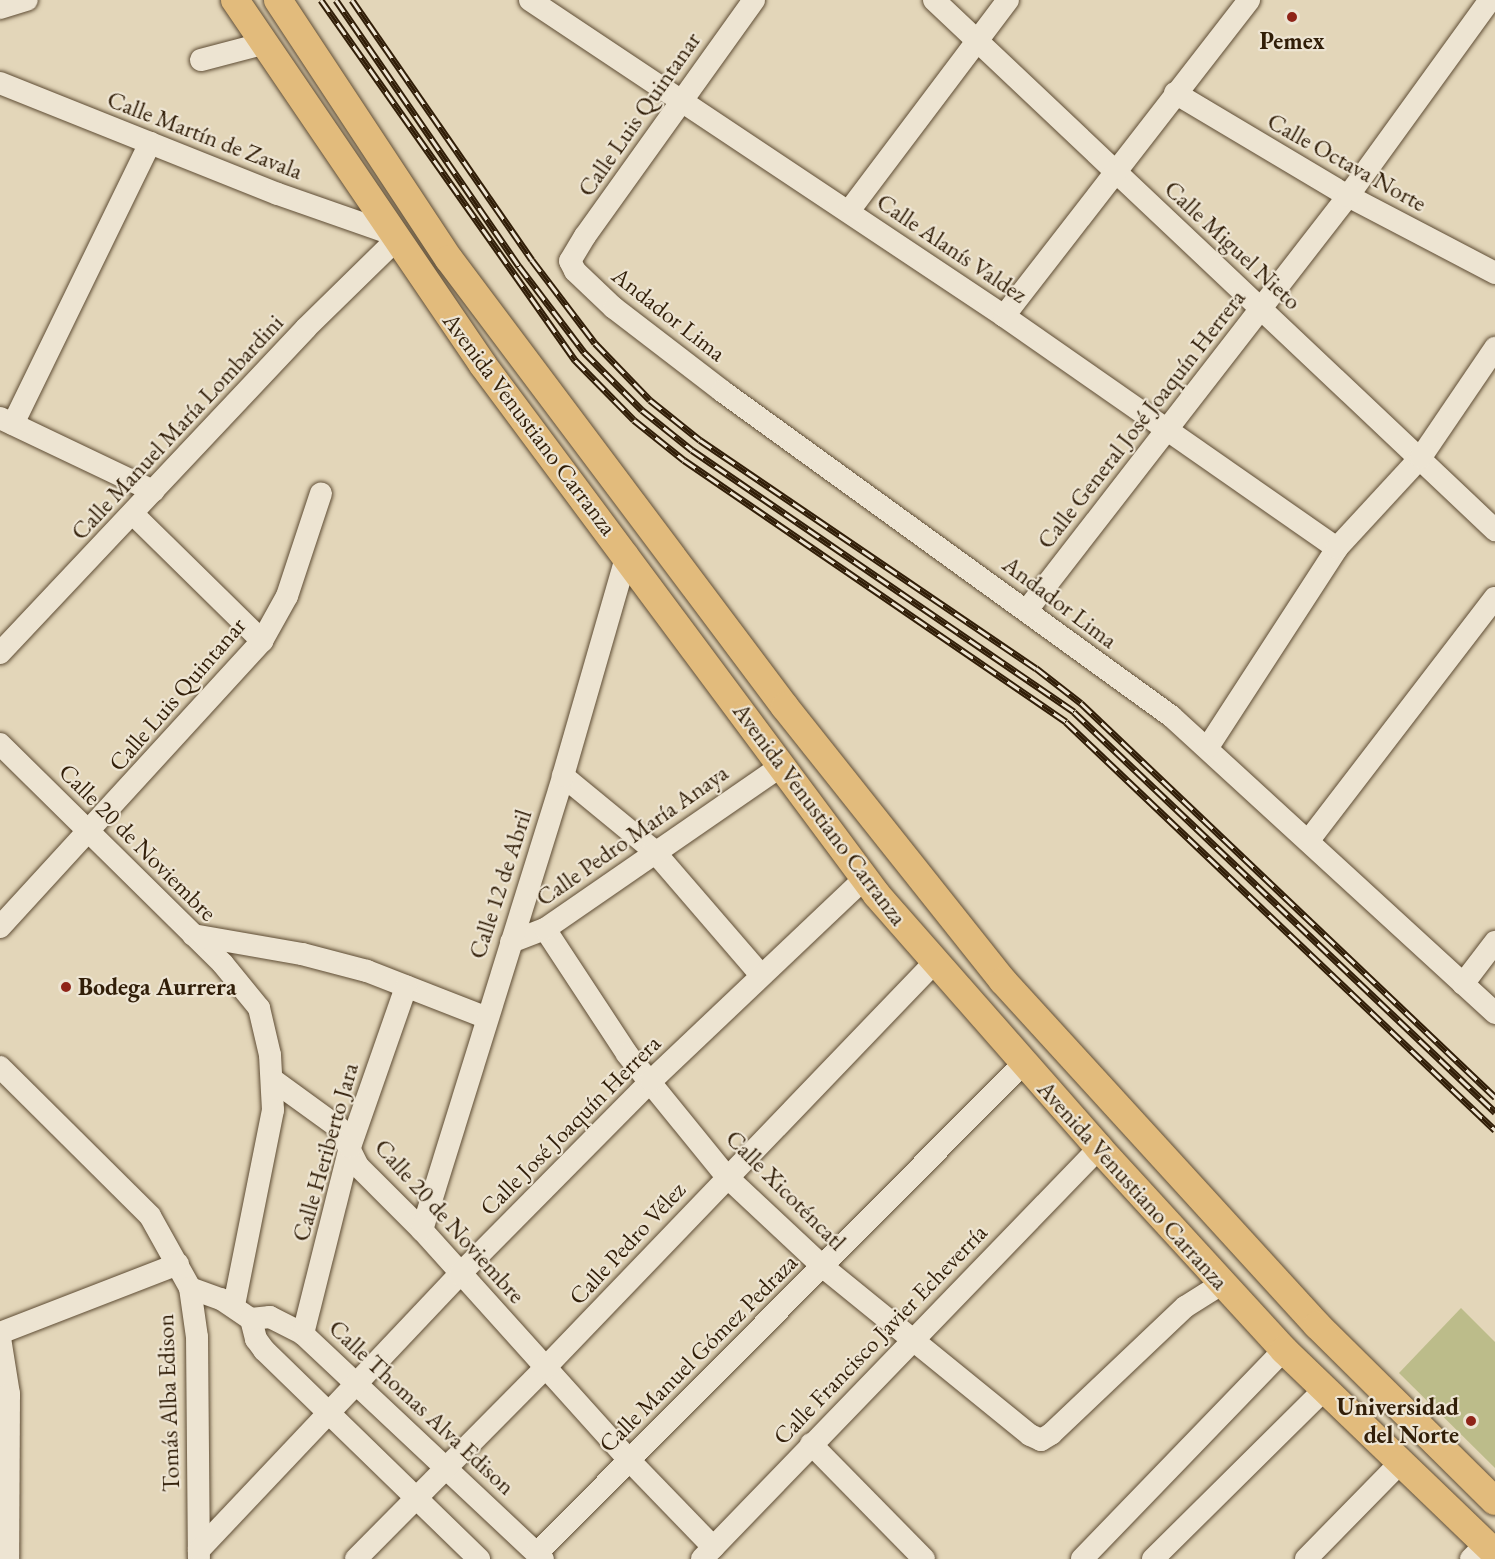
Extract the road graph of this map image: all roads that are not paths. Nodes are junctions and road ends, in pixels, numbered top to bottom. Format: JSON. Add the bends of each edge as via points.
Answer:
{"nodes":[{"id":1,"x":27,"y":0,"type":"edge"},
{"id":2,"x":235,"y":0,"type":"edge"},
{"id":3,"x":278,"y":0,"type":"edge"},
{"id":4,"x":530,"y":0,"type":"edge"},
{"id":5,"x":934,"y":0,"type":"edge"},
{"id":6,"x":1008,"y":0,"type":"edge"},
{"id":7,"x":1249,"y":0,"type":"edge"},
{"id":8,"x":1490,"y":0,"type":"edge"},
{"id":9,"x":752,"y":1,"type":"edge"},
{"id":10,"x":0,"y":8,"type":"edge"},
{"id":11,"x":976,"y":41,"type":"junction"},
{"id":12,"x":262,"y":44,"type":"junction"},
{"id":13,"x":201,"y":60,"type":"dead end"},
{"id":14,"x":0,"y":83,"type":"edge"},
{"id":15,"x":1175,"y":93,"type":"junction"},
{"id":16,"x":683,"y":99,"type":"junction"},
{"id":17,"x":150,"y":143,"type":"junction"},
{"id":18,"x":1114,"y":171,"type":"junction"},
{"id":19,"x":1348,"y":196,"type":"junction"},
{"id":20,"x":849,"y":211,"type":"junction"},
{"id":21,"x":394,"y":237,"type":"junction"},
{"id":22,"x":570,"y":261,"type":"joint"},
{"id":23,"x":1495,"y":273,"type":"edge"},
{"id":24,"x":1261,"y":307,"type":"junction"},
{"id":25,"x":1004,"y":316,"type":"junction"},
{"id":26,"x":1495,"y":348,"type":"edge"},
{"id":27,"x":7,"y":421,"type":"edge"},
{"id":28,"x":1165,"y":431,"type":"junction"},
{"id":29,"x":1421,"y":457,"type":"junction"},
{"id":30,"x":153,"y":490,"type":"junction"},
{"id":31,"x":321,"y":494,"type":"dead end"},
{"id":32,"x":134,"y":515,"type":"junction"},
{"id":33,"x":1495,"y":530,"type":"edge"},
{"id":34,"x":1337,"y":548,"type":"junction"},
{"id":35,"x":627,"y":554,"type":"junction"},
{"id":36,"x":1495,"y":598,"type":"edge"},
{"id":37,"x":1027,"y":610,"type":"junction"},
{"id":38,"x":262,"y":641,"type":"junction"},
{"id":39,"x":0,"y":653,"type":"edge"},
{"id":40,"x":0,"y":744,"type":"edge"},
{"id":41,"x":1208,"y":747,"type":"junction"},
{"id":42,"x":781,"y":766,"type":"junction"},
{"id":43,"x":563,"y":776,"type":"junction"},
{"id":44,"x":92,"y":832,"type":"junction"},
{"id":45,"x":1309,"y":840,"type":"junction"},
{"id":46,"x":653,"y":850,"type":"junction"},
{"id":47,"x":865,"y":879,"type":"junction"},
{"id":48,"x":0,"y":927,"type":"edge"},
{"id":49,"x":545,"y":929,"type":"junction"},
{"id":50,"x":193,"y":935,"type":"junction"},
{"id":51,"x":511,"y":942,"type":"junction"},
{"id":52,"x":1495,"y":942,"type":"edge"},
{"id":53,"x":935,"y":962,"type":"junction"},
{"id":54,"x":761,"y":975,"type":"junction"},
{"id":55,"x":1463,"y":984,"type":"junction"},
{"id":56,"x":406,"y":987,"type":"junction"},
{"id":57,"x":1495,"y":1013,"type":"edge"},
{"id":58,"x":485,"y":1017,"type":"junction"},
{"id":59,"x":1024,"y":1063,"type":"junction"},
{"id":60,"x":0,"y":1067,"type":"edge"},
{"id":61,"x":273,"y":1080,"type":"junction"},
{"id":62,"x":651,"y":1081,"type":"junction"},
{"id":63,"x":350,"y":1147,"type":"junction"},
{"id":64,"x":1099,"y":1148,"type":"junction"},
{"id":65,"x":727,"y":1177,"type":"junction"},
{"id":66,"x":1171,"y":1227,"type":"junction"},
{"id":67,"x":422,"y":1230,"type":"junction"},
{"id":68,"x":178,"y":1264,"type":"junction"},
{"id":69,"x":822,"y":1266,"type":"junction"},
{"id":70,"x":460,"y":1274,"type":"junction"},
{"id":71,"x":1223,"y":1283,"type":"junction"},
{"id":72,"x":190,"y":1288,"type":"junction"},
{"id":73,"x":242,"y":1312,"type":"junction"},
{"id":74,"x":1317,"y":1325,"type":"junction"},
{"id":75,"x":0,"y":1333,"type":"edge"},
{"id":76,"x":303,"y":1334,"type":"junction"},
{"id":77,"x":0,"y":1338,"type":"edge"},
{"id":78,"x":913,"y":1338,"type":"junction"},
{"id":79,"x":1284,"y":1350,"type":"junction"},
{"id":80,"x":545,"y":1368,"type":"junction"},
{"id":81,"x":358,"y":1383,"type":"junction"},
{"id":82,"x":1324,"y":1389,"type":"junction"},
{"id":83,"x":328,"y":1414,"type":"junction"},
{"id":84,"x":811,"y":1444,"type":"junction"},
{"id":85,"x":630,"y":1461,"type":"junction"},
{"id":86,"x":1399,"y":1464,"type":"junction"},
{"id":87,"x":448,"y":1467,"type":"junction"},
{"id":88,"x":1489,"y":1495,"type":"edge"},
{"id":89,"x":417,"y":1497,"type":"junction"},
{"id":90,"x":1484,"y":1552,"type":"edge"},
{"id":91,"x":707,"y":1553,"type":"edge"},
{"id":92,"x":199,"y":1555,"type":"edge"},
{"id":93,"x":540,"y":1556,"type":"edge"},
{"id":94,"x":8,"y":1559,"type":"edge"},
{"id":95,"x":356,"y":1559,"type":"edge"},
{"id":96,"x":479,"y":1559,"type":"edge"},
{"id":97,"x":924,"y":1559,"type":"edge"},
{"id":98,"x":1082,"y":1559,"type":"edge"},
{"id":99,"x":1153,"y":1559,"type":"edge"},
{"id":100,"x":1306,"y":1559,"type":"edge"}],
"edges":[{"from":1,"to":10,"type":"street"},
{"from":2,"to":12,"type":"main road","name":"Avenida Venustiano Carranza"},
{"from":3,"to":74,"type":"main road","name":"Avenida Venustiano Carranza","via":[[449,259],[812,742],[1003,981]]},
{"from":4,"to":16,"type":"street","name":"Calle Alanís Valdez"},
{"from":5,"to":11,"type":"street","name":"Calle Miguel Nieto"},
{"from":6,"to":11,"type":"street"},
{"from":7,"to":15,"type":"street"},
{"from":8,"to":19,"type":"street","name":"Calle General José Joaquín Herrera"},
{"from":9,"to":16,"type":"street","name":"Calle Luis Quintanar"},
{"from":11,"to":18,"type":"street","name":"Calle Miguel Nieto"},
{"from":11,"to":20,"type":"street"},
{"from":12,"to":13,"type":"street"},
{"from":12,"to":21,"type":"main road","name":"Avenida Venustiano Carranza"},
{"from":14,"to":17,"type":"street","name":"Calle Martín de Zavala"},
{"from":15,"to":18,"type":"street"},
{"from":15,"to":19,"type":"street","name":"Calle Octava Norte"},
{"from":16,"to":20,"type":"street","name":"Calle Alanís Valdez"},
{"from":16,"to":22,"type":"street","name":"Calle Luis Quintanar"},
{"from":17,"to":21,"type":"street","name":"Calle Martín de Zavala"},
{"from":17,"to":27,"type":"street"},
{"from":18,"to":24,"type":"street","name":"Calle Miguel Nieto"},
{"from":18,"to":25,"type":"street"},
{"from":19,"to":23,"type":"street","name":"Calle Octava Norte"},
{"from":19,"to":24,"type":"street","name":"Calle General José Joaquín Herrera"},
{"from":20,"to":25,"type":"street","name":"Calle Alanís Valdez"},
{"from":21,"to":30,"type":"street","name":"Calle Manuel María Lombardini"},
{"from":21,"to":35,"type":"main road","name":"Avenida Venustiano Carranza","via":[[483,365]]},
{"from":22,"to":37,"type":"street","name":"Andador Lima","via":[[600,296],[669,351]]},
{"from":24,"to":28,"type":"street","name":"Calle General José Joaquín Herrera"},
{"from":24,"to":29,"type":"street","name":"Calle Miguel Nieto"},
{"from":25,"to":28,"type":"street","name":"Calle Alanís Valdez"},
{"from":26,"to":29,"type":"street"},
{"from":27,"to":30,"type":"street"},
{"from":28,"to":34,"type":"street","name":"Calle Alanís Valdez"},
{"from":28,"to":37,"type":"street","name":"Calle General José Joaquín Herrera"},
{"from":29,"to":33,"type":"street","name":"Calle Miguel Nieto"},
{"from":29,"to":34,"type":"street"},
{"from":30,"to":32,"type":"street","name":"Calle Manuel María Lombardini"},
{"from":31,"to":38,"type":"street","name":"Calle Luis Quintanar","via":[[287,596]]},
{"from":32,"to":38,"type":"street"},
{"from":32,"to":39,"type":"street","name":"Calle Manuel María Lombardini"},
{"from":34,"to":41,"type":"street"},
{"from":35,"to":42,"type":"main road","name":"Avenida Venustiano Carranza"},
{"from":35,"to":43,"type":"street","name":"Calle 12 de Abril"},
{"from":36,"to":45,"type":"street"},
{"from":37,"to":41,"type":"street","name":"Andador Lima"},
{"from":38,"to":44,"type":"street","name":"Calle Luis Quintanar"},
{"from":40,"to":44,"type":"street","name":"Calle 20 de Noviembre"},
{"from":41,"to":45,"type":"street","name":"Andador Lima"},
{"from":42,"to":46,"type":"street","name":"Calle Pedro María Anaya"},
{"from":42,"to":47,"type":"main road","name":"Avenida Venustiano Carranza"},
{"from":43,"to":46,"type":"street"},
{"from":43,"to":51,"type":"street","name":"Calle 12 de Abril"},
{"from":44,"to":48,"type":"street","name":"Calle Luis Quintanar"},
{"from":44,"to":50,"type":"street","name":"Calle 20 de Noviembre"},
{"from":45,"to":55,"type":"street","name":"Andador Lima"},
{"from":46,"to":49,"type":"street","name":"Calle Pedro María Anaya"},
{"from":46,"to":54,"type":"street"},
{"from":47,"to":53,"type":"main road","name":"Avenida Venustiano Carranza"},
{"from":47,"to":54,"type":"street","name":"Calle José Joaquín Herrera"},
{"from":49,"to":51,"type":"street","name":"Calle Pedro María Anaya"},
{"from":49,"to":62,"type":"street","name":"Calle Xicoténcatl","via":[[627,1054]]},
{"from":50,"to":56,"type":"street","via":[[302,954],[367,971]]},
{"from":50,"to":61,"type":"street","name":"Calle 20 de Noviembre","via":[[259,1008]]},
{"from":51,"to":58,"type":"street","name":"Calle 12 de Abril"},
{"from":52,"to":55,"type":"street"},
{"from":53,"to":59,"type":"main road","name":"Avenida Venustiano Carranza"},
{"from":53,"to":65,"type":"street","name":"Calle Pedro Vélez"},
{"from":54,"to":62,"type":"street","name":"Calle José Joaquín Herrera"},
{"from":55,"to":57,"type":"street","name":"Andador Lima"},
{"from":56,"to":58,"type":"street"},
{"from":56,"to":63,"type":"street","name":"Calle Heriberto Jara"},
{"from":58,"to":67,"type":"street","name":"Calle 12 de Abril"},
{"from":59,"to":64,"type":"main road","name":"Avenida Venustiano Carranza"},
{"from":59,"to":69,"type":"street","name":"Calle Manuel Gómez Pedraza"},
{"from":60,"to":68,"type":"street","name":"Tomás Alba Edison","via":[[132,1195],[150,1216]]},
{"from":61,"to":63,"type":"street","name":"Calle 20 de Noviembre","via":[[339,1128]]},
{"from":61,"to":73,"type":"street","via":[[268,1143]]},
{"from":62,"to":65,"type":"street","name":"Calle Xicoténcatl"},
{"from":62,"to":70,"type":"street","name":"Calle José Joaquín Herrera"},
{"from":63,"to":67,"type":"street","name":"Calle 20 de Noviembre","via":[[358,1166]]},
{"from":63,"to":76,"type":"street","name":"Calle Heriberto Jara"},
{"from":64,"to":66,"type":"main road","name":"Avenida Venustiano Carranza"},
{"from":64,"to":78,"type":"street","name":"Calle Francisco Javier Echeverría"},
{"from":65,"to":69,"type":"street","name":"Calle Xicoténcatl"},
{"from":65,"to":80,"type":"street","name":"Calle Pedro Vélez"},
{"from":66,"to":71,"type":"main road","name":"Avenida Venustiano Carranza"},
{"from":66,"to":74,"type":"main road","via":[[1221,1255],[1284,1321],[1301,1329]]},
{"from":67,"to":70,"type":"street","name":"Calle 20 de Noviembre"},
{"from":68,"to":72,"type":"street","name":"Tomás Alba Edison"},
{"from":68,"to":75,"type":"street"},
{"from":69,"to":78,"type":"street","name":"Calle Xicoténcatl"},
{"from":69,"to":85,"type":"street","name":"Calle Manuel Gómez Pedraza"},
{"from":70,"to":80,"type":"street","name":"Calle 20 de Noviembre"},
{"from":70,"to":81,"type":"street","name":"Calle José Joaquín Herrera"},
{"from":71,"to":78,"type":"street","name":"Calle Xicoténcatl","via":[[1185,1307],[1064,1423],[1041,1440],[1003,1416]]},
{"from":71,"to":79,"type":"main road","name":"Avenida Venustiano Carranza"},
{"from":72,"to":73,"type":"street","name":"Calle Thomas Alva Edison"},
{"from":72,"to":92,"type":"street","name":"Tomás Alba Edison","via":[[197,1337]]},
{"from":73,"to":76,"type":"street","name":"Calle Thomas Alva Edison","via":[[270,1317]]},
{"from":73,"to":83,"type":"street","via":[[264,1350]]},
{"from":74,"to":88,"type":"main road","name":"Avenida Venustiano Carranza"},
{"from":76,"to":81,"type":"street","name":"Calle Thomas Alva Edison"},
{"from":77,"to":94,"type":"street","via":[[9,1394]]},
{"from":78,"to":84,"type":"street","name":"Calle Francisco Javier Echeverría"},
{"from":79,"to":82,"type":"main road","name":"Avenida Venustiano Carranza"},
{"from":79,"to":98,"type":"street"},
{"from":80,"to":85,"type":"street","name":"Calle 20 de Noviembre"},
{"from":80,"to":87,"type":"street","name":"Calle Pedro Vélez"},
{"from":81,"to":83,"type":"street","name":"Calle José Joaquín Herrera"},
{"from":81,"to":87,"type":"street","name":"Calle Thomas Alva Edison"},
{"from":82,"to":86,"type":"main road","name":"Avenida Venustiano Carranza"},
{"from":82,"to":88,"type":"main road","via":[[1342,1389],[1445,1474]]},
{"from":82,"to":99,"type":"street"},
{"from":83,"to":89,"type":"street"},
{"from":83,"to":92,"type":"street","name":"Calle José Joaquín Herrera"},
{"from":84,"to":91,"type":"street","name":"Calle Francisco Javier Echeverría"},
{"from":84,"to":97,"type":"street"},
{"from":85,"to":91,"type":"street","name":"Calle 20 de Noviembre"},
{"from":85,"to":93,"type":"street","name":"Calle Manuel Gómez Pedraza"},
{"from":86,"to":90,"type":"main road","name":"Avenida Venustiano Carranza"},
{"from":86,"to":100,"type":"street"},
{"from":87,"to":89,"type":"street","name":"Calle Pedro Vélez"},
{"from":87,"to":93,"type":"street","name":"Calle Thomas Alva Edison"},
{"from":89,"to":95,"type":"street","name":"Calle Pedro Vélez"},
{"from":89,"to":96,"type":"street"}]}
